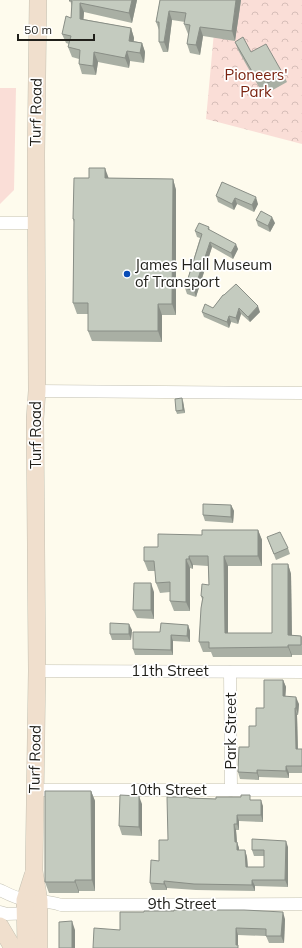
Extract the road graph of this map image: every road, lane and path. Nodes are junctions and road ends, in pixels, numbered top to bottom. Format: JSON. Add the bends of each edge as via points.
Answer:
{"nodes":[{"id":1,"x":38,"y":0,"type":"edge"},
{"id":2,"x":0,"y":223,"type":"edge"},
{"id":3,"x":36,"y":223,"type":"junction"},
{"id":4,"x":36,"y":391,"type":"junction"},
{"id":5,"x":302,"y":393,"type":"edge"},
{"id":6,"x":37,"y":671,"type":"junction"},
{"id":7,"x":230,"y":672,"type":"junction"},
{"id":8,"x":302,"y":672,"type":"edge"},
{"id":9,"x":35,"y":790,"type":"junction"},
{"id":10,"x":231,"y":790,"type":"junction"},
{"id":11,"x":302,"y":790,"type":"edge"},
{"id":12,"x":0,"y":890,"type":"edge"},
{"id":13,"x":302,"y":904,"type":"edge"},
{"id":14,"x":32,"y":907,"type":"junction"},
{"id":15,"x":0,"y":912,"type":"edge"},
{"id":16,"x":0,"y":926,"type":"edge"},
{"id":17,"x":13,"y":948,"type":"edge"},
{"id":18,"x":26,"y":948,"type":"edge"},
{"id":19,"x":39,"y":948,"type":"edge"}],
"edges":[{"from":1,"to":3,"type":"main road","name":"Turf Road"},
{"from":2,"to":3,"type":"street"},
{"from":3,"to":4,"type":"main road","name":"Turf Road"},
{"from":4,"to":5,"type":"street"},
{"from":4,"to":6,"type":"main road","name":"Turf Road"},
{"from":6,"to":7,"type":"street","name":"11th Street"},
{"from":6,"to":9,"type":"main road","name":"Turf Road"},
{"from":7,"to":8,"type":"street","name":"11th Street"},
{"from":7,"to":10,"type":"street","name":"Park Street"},
{"from":9,"to":10,"type":"street","name":"10th Street"},
{"from":9,"to":14,"type":"main road","name":"Turf Road"},
{"from":10,"to":11,"type":"street","name":"10th Street"},
{"from":12,"to":14,"type":"street"},
{"from":13,"to":14,"type":"street","name":"9th Street","via":[[61,905],[54,902]]},
{"from":14,"to":15,"type":"street","via":[[7,914]]},
{"from":14,"to":18,"type":"main road","name":"Turf Road"},
{"from":14,"to":19,"type":"main road","name":"Turf Road"},
{"from":16,"to":17,"type":"main road"}]}
